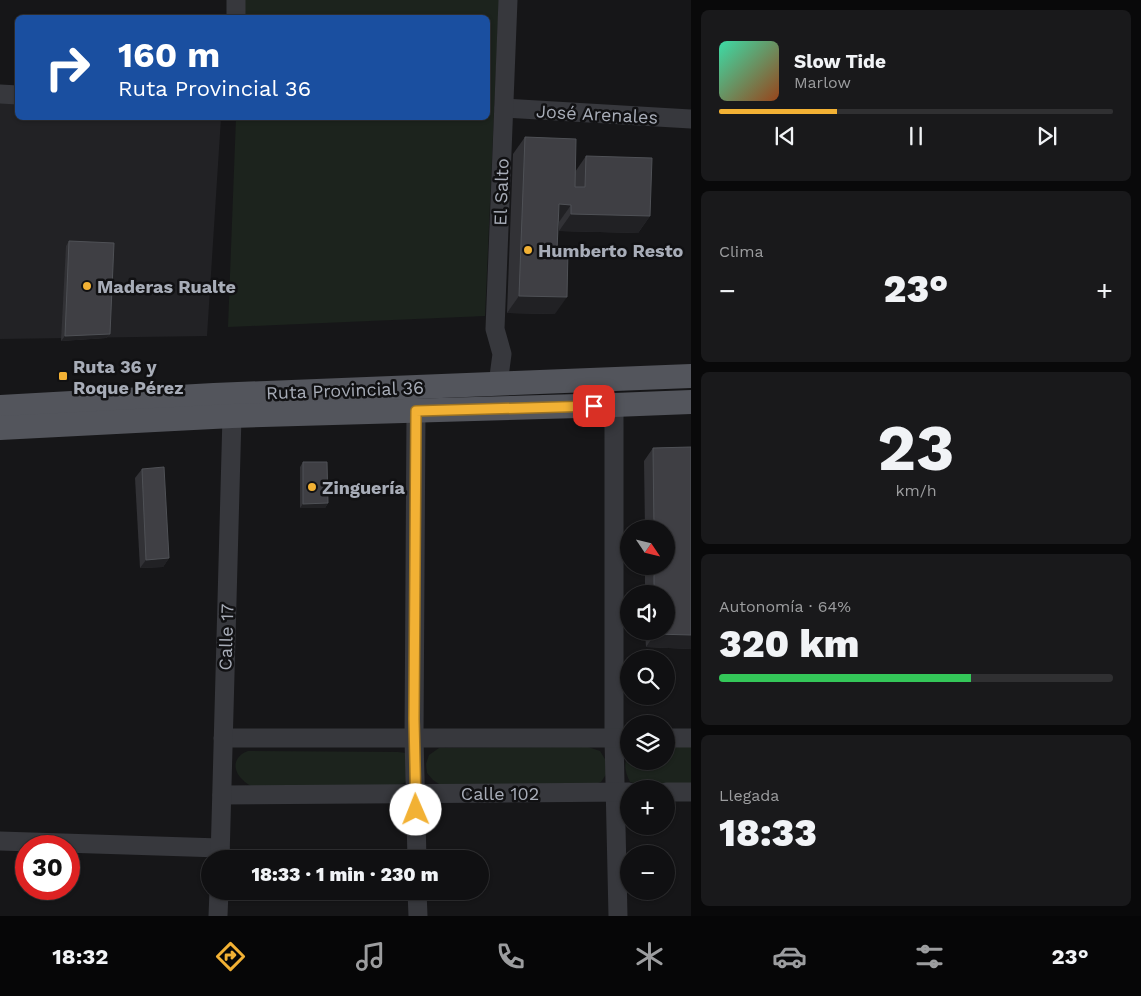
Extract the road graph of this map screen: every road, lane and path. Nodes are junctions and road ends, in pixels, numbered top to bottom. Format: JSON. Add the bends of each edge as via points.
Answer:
{"nodes":[{"id":1,"x":236,"y":0,"type":"edge"},
{"id":2,"x":508,"y":0,"type":"edge"},
{"id":3,"x":236,"y":15,"type":"edge"},
{"id":4,"x":0,"y":94,"type":"edge"},
{"id":5,"x":15,"y":95,"type":"edge"},
{"id":6,"x":504,"y":108,"type":"junction"},
{"id":7,"x":691,"y":119,"type":"edge"},
{"id":8,"x":691,"y":376,"type":"edge"},
{"id":9,"x":498,"y":384,"type":"junction"},
{"id":10,"x":691,"y":402,"type":"edge"},
{"id":11,"x":614,"y":405,"type":"junction"},
{"id":12,"x":0,"y":407,"type":"edge"},
{"id":13,"x":416,"y":411,"type":"junction"},
{"id":14,"x":232,"y":416,"type":"junction"},
{"id":15,"x":0,"y":428,"type":"edge"},
{"id":16,"x":621,"y":715,"type":"edge"},
{"id":17,"x":223,"y":738,"type":"junction"},
{"id":18,"x":414,"y":738,"type":"junction"},
{"id":19,"x":620,"y":738,"type":"edge"},
{"id":20,"x":675,"y":738,"type":"edge"},
{"id":21,"x":691,"y":738,"type":"edge"},
{"id":22,"x":620,"y":792,"type":"edge"},
{"id":23,"x":675,"y":792,"type":"edge"},
{"id":24,"x":691,"y":792,"type":"edge"},
{"id":25,"x":415,"y":794,"type":"junction"},
{"id":26,"x":222,"y":795,"type":"junction"},
{"id":27,"x":621,"y":835,"type":"edge"},
{"id":28,"x":0,"y":841,"type":"edge"},
{"id":29,"x":220,"y":850,"type":"edge"},
{"id":30,"x":416,"y":850,"type":"edge"},
{"id":31,"x":201,"y":852,"type":"edge"},
{"id":32,"x":219,"y":900,"type":"edge"},
{"id":33,"x":417,"y":900,"type":"edge"},
{"id":34,"x":218,"y":916,"type":"edge"},
{"id":35,"x":418,"y":916,"type":"edge"},
{"id":36,"x":618,"y":916,"type":"edge"}],
"edges":[{"from":1,"to":3,"type":"street"},
{"from":2,"to":6,"type":"street","name":"El Salto"},
{"from":4,"to":5,"type":"street"},
{"from":6,"to":7,"type":"street","name":"José Arenales"},
{"from":6,"to":9,"type":"street","name":"El Salto","via":[[496,329],[502,354]]},
{"from":8,"to":9,"type":"main road","name":"Ruta Provincial 36"},
{"from":9,"to":12,"type":"main road","name":"Ruta Provincial 36"},
{"from":10,"to":11,"type":"main road","name":"Ruta Provincial 36"},
{"from":11,"to":13,"type":"main road","name":"Ruta Provincial 36"},
{"from":11,"to":16,"type":"street"},
{"from":13,"to":14,"type":"main road","name":"Ruta Provincial 36"},
{"from":13,"to":18,"type":"street"},
{"from":14,"to":15,"type":"main road","name":"Ruta Provincial 36"},
{"from":14,"to":17,"type":"street","name":"Calle 17"},
{"from":17,"to":18,"type":"street"},
{"from":17,"to":26,"type":"street","name":"Calle 17"},
{"from":18,"to":19,"type":"street"},
{"from":18,"to":25,"type":"street"},
{"from":20,"to":21,"type":"street"},
{"from":22,"to":25,"type":"street","name":"Calle 102"},
{"from":23,"to":24,"type":"street"},
{"from":25,"to":26,"type":"street","name":"Calle 102"},
{"from":25,"to":30,"type":"street"},
{"from":26,"to":29,"type":"street","name":"Calle 17"},
{"from":27,"to":36,"type":"street"},
{"from":28,"to":31,"type":"street"},
{"from":32,"to":34,"type":"street"},
{"from":33,"to":35,"type":"street"}]}
